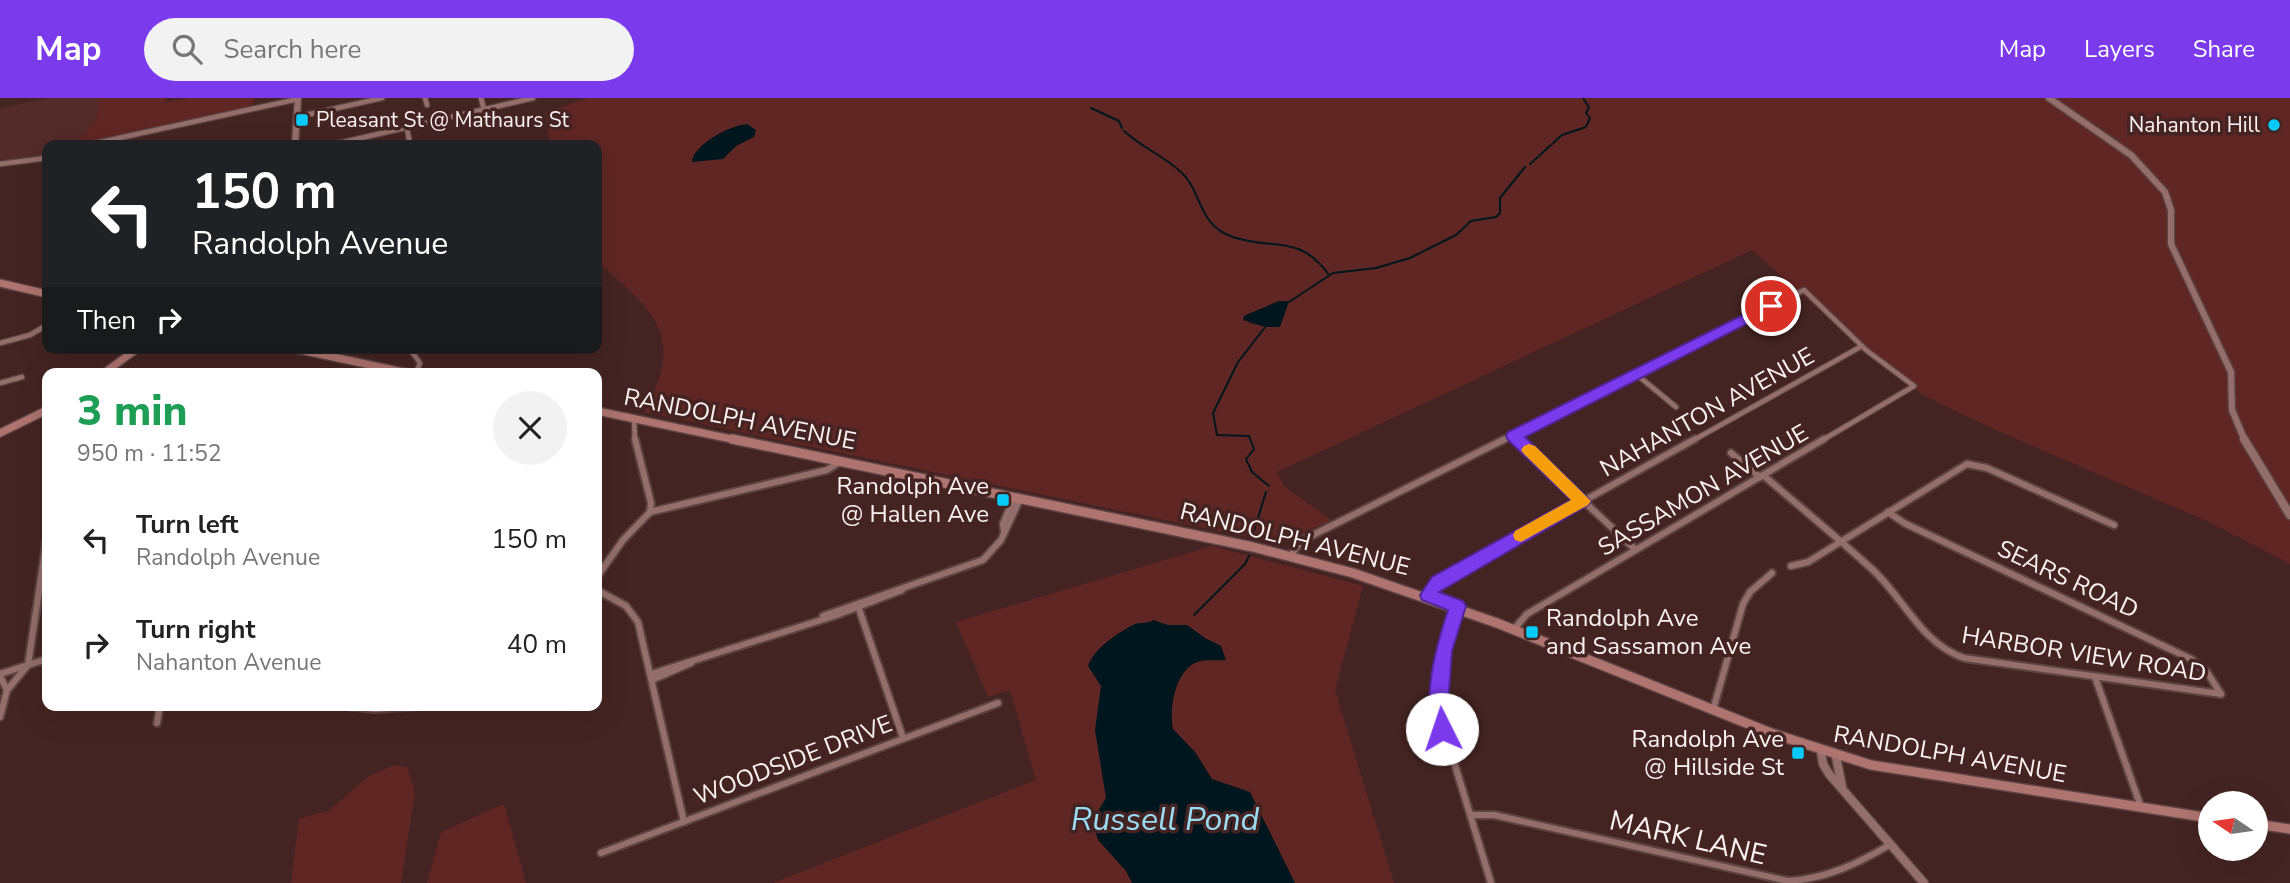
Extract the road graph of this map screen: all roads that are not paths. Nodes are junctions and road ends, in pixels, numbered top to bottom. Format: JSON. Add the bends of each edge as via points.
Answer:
{"nodes":[{"id":1,"x":382,"y":98,"type":"edge"},
{"id":2,"x":425,"y":98,"type":"edge"},
{"id":3,"x":481,"y":98,"type":"edge"},
{"id":4,"x":533,"y":98,"type":"edge"},
{"id":5,"x":2049,"y":98,"type":"edge"},
{"id":6,"x":298,"y":99,"type":"edge"},
{"id":7,"x":427,"y":105,"type":"dead end"},
{"id":8,"x":484,"y":110,"type":"junction"},
{"id":9,"x":297,"y":117,"type":"junction"},
{"id":10,"x":407,"y":128,"type":"junction"},
{"id":11,"x":103,"y":140,"type":"edge"},
{"id":12,"x":295,"y":140,"type":"edge"},
{"id":13,"x":362,"y":140,"type":"edge"},
{"id":14,"x":409,"y":140,"type":"edge"},
{"id":15,"x":42,"y":159,"type":"edge"},
{"id":16,"x":0,"y":164,"type":"edge"},
{"id":17,"x":0,"y":283,"type":"edge"},
{"id":18,"x":42,"y":293,"type":"edge"},
{"id":19,"x":42,"y":328,"type":"edge"},
{"id":20,"x":0,"y":343,"type":"edge"},
{"id":21,"x":1862,"y":346,"type":"junction"},
{"id":22,"x":130,"y":354,"type":"edge"},
{"id":23,"x":318,"y":354,"type":"edge"},
{"id":24,"x":111,"y":368,"type":"edge"},
{"id":25,"x":384,"y":368,"type":"edge"},
{"id":26,"x":1636,"y":374,"type":"junction"},
{"id":27,"x":22,"y":377,"type":"dead end"},
{"id":28,"x":0,"y":383,"type":"edge"},
{"id":29,"x":1676,"y":407,"type":"dead end"},
{"id":30,"x":602,"y":412,"type":"edge"},
{"id":31,"x":42,"y":414,"type":"edge"},
{"id":32,"x":634,"y":419,"type":"junction"},
{"id":33,"x":0,"y":433,"type":"edge"},
{"id":34,"x":1514,"y":436,"type":"junction"},
{"id":35,"x":1731,"y":453,"type":"dead end"},
{"id":36,"x":841,"y":460,"type":"junction"},
{"id":37,"x":1762,"y":476,"type":"junction"},
{"id":38,"x":1017,"y":497,"type":"junction"},
{"id":39,"x":1583,"y":501,"type":"junction"},
{"id":40,"x":650,"y":512,"type":"junction"},
{"id":41,"x":1888,"y":512,"type":"junction"},
{"id":42,"x":2290,"y":515,"type":"edge"},
{"id":43,"x":2114,"y":525,"type":"dead end"},
{"id":44,"x":1841,"y":542,"type":"junction"},
{"id":45,"x":1636,"y":550,"type":"junction"},
{"id":46,"x":1291,"y":555,"type":"junction"},
{"id":47,"x":1791,"y":566,"type":"dead end"},
{"id":48,"x":602,"y":570,"type":"edge"},
{"id":49,"x":42,"y":571,"type":"edge"},
{"id":50,"x":1772,"y":573,"type":"dead end"},
{"id":51,"x":602,"y":593,"type":"edge"},
{"id":52,"x":1428,"y":595,"type":"junction"},
{"id":53,"x":857,"y":605,"type":"junction"},
{"id":54,"x":1457,"y":606,"type":"junction"},
{"id":55,"x":1514,"y":629,"type":"junction"},
{"id":56,"x":42,"y":661,"type":"edge"},
{"id":57,"x":28,"y":665,"type":"junction"},
{"id":58,"x":0,"y":675,"type":"edge"},
{"id":59,"x":651,"y":677,"type":"junction"},
{"id":60,"x":2095,"y":677,"type":"junction"},
{"id":61,"x":8,"y":689,"type":"junction"},
{"id":62,"x":2221,"y":694,"type":"joint"},
{"id":63,"x":998,"y":703,"type":"dead end"},
{"id":64,"x":1713,"y":710,"type":"junction"},
{"id":65,"x":159,"y":711,"type":"edge"},
{"id":66,"x":0,"y":717,"type":"edge"},
{"id":67,"x":157,"y":723,"type":"dead end"},
{"id":68,"x":903,"y":738,"type":"junction"},
{"id":69,"x":1821,"y":752,"type":"junction"},
{"id":70,"x":1836,"y":757,"type":"junction"},
{"id":71,"x":1848,"y":796,"type":"junction"},
{"id":72,"x":2141,"y":807,"type":"junction"},
{"id":73,"x":1471,"y":814,"type":"junction"},
{"id":74,"x":2198,"y":816,"type":"edge"},
{"id":75,"x":684,"y":822,"type":"junction"},
{"id":76,"x":2268,"y":826,"type":"edge"},
{"id":77,"x":2290,"y":830,"type":"edge"},
{"id":78,"x":1891,"y":844,"type":"junction"},
{"id":79,"x":601,"y":853,"type":"dead end"},
{"id":80,"x":1491,"y":883,"type":"edge"},
{"id":81,"x":1924,"y":883,"type":"edge"}],
"edges":[{"from":1,"to":9,"type":"street"},
{"from":2,"to":7,"type":"street"},
{"from":3,"to":8,"type":"street"},
{"from":4,"to":8,"type":"street"},
{"from":5,"to":42,"type":"main road","via":[[2132,155],[2165,191],[2171,210],[2171,244],[2231,372],[2232,410],[2238,429]]},
{"from":6,"to":9,"type":"main road"},
{"from":6,"to":11,"type":"street"},
{"from":8,"to":10,"type":"street"},
{"from":9,"to":12,"type":"main road"},
{"from":10,"to":13,"type":"street"},
{"from":10,"to":14,"type":"street"},
{"from":15,"to":16,"type":"street"},
{"from":17,"to":18,"type":"main road"},
{"from":19,"to":20,"type":"street"},
{"from":21,"to":26,"type":"street","via":[[1804,290]]},
{"from":21,"to":37,"type":"street","name":"SASSAMON AVENUE","via":[[1914,386]]},
{"from":21,"to":39,"type":"street","name":"NAHANTON AVENUE"},
{"from":22,"to":24,"type":"main road"},
{"from":23,"to":25,"type":"main road"},
{"from":26,"to":29,"type":"street"},
{"from":26,"to":34,"type":"street"},
{"from":27,"to":28,"type":"street"},
{"from":30,"to":32,"type":"main road","name":"RANDOLPH AVENUE"},
{"from":31,"to":33,"type":"main road"},
{"from":32,"to":36,"type":"main road","name":"RANDOLPH AVENUE"},
{"from":32,"to":40,"type":"street"},
{"from":34,"to":39,"type":"street"},
{"from":34,"to":46,"type":"street","via":[[1301,541]]},
{"from":35,"to":37,"type":"street","name":"HARBOR VIEW ROAD"},
{"from":36,"to":38,"type":"main road","name":"RANDOLPH AVENUE"},
{"from":36,"to":40,"type":"street","via":[[827,470]]},
{"from":37,"to":44,"type":"street","name":"HARBOR VIEW ROAD"},
{"from":37,"to":45,"type":"street","name":"SASSAMON AVENUE"},
{"from":38,"to":46,"type":"main road","name":"RANDOLPH AVENUE"},
{"from":38,"to":53,"type":"street","via":[[993,551],[979,562]]},
{"from":39,"to":45,"type":"street"},
{"from":39,"to":52,"type":"street","name":"NAHANTON AVENUE","via":[[1438,582]]},
{"from":40,"to":48,"type":"street"},
{"from":41,"to":43,"type":"street","via":[[1971,463]]},
{"from":41,"to":44,"type":"street"},
{"from":41,"to":62,"type":"street","name":"SEARS ROAD","via":[[2191,659],[2207,672]]},
{"from":44,"to":47,"type":"street","via":[[1808,562]]},
{"from":44,"to":60,"type":"street","name":"HARBOR VIEW ROAD","via":[[1886,583],[1931,640],[1947,652]]},
{"from":45,"to":55,"type":"street","name":"SASSAMON AVENUE","via":[[1527,614]]},
{"from":46,"to":52,"type":"main road","name":"RANDOLPH AVENUE"},
{"from":49,"to":57,"type":"street"},
{"from":50,"to":64,"type":"street","via":[[1743,604]]},
{"from":51,"to":59,"type":"street","via":[[626,606],[636,618]]},
{"from":52,"to":54,"type":"main road","name":"RANDOLPH AVENUE"},
{"from":53,"to":59,"type":"street"},
{"from":53,"to":68,"type":"street"},
{"from":54,"to":55,"type":"main road","name":"RANDOLPH AVENUE"},
{"from":54,"to":73,"type":"street","via":[[1444,651],[1440,716]]},
{"from":55,"to":64,"type":"main road","name":"RANDOLPH AVENUE"},
{"from":56,"to":57,"type":"street"},
{"from":57,"to":58,"type":"street"},
{"from":57,"to":61,"type":"street"},
{"from":58,"to":61,"type":"street"},
{"from":59,"to":75,"type":"street"},
{"from":60,"to":62,"type":"street","name":"HARBOR VIEW ROAD"},
{"from":60,"to":72,"type":"street"},
{"from":61,"to":66,"type":"street"},
{"from":63,"to":68,"type":"street","name":"WOODSIDE DRIVE"},
{"from":64,"to":69,"type":"main road","name":"RANDOLPH AVENUE"},
{"from":65,"to":67,"type":"street"},
{"from":68,"to":75,"type":"street","name":"WOODSIDE DRIVE"},
{"from":69,"to":70,"type":"main road","name":"RANDOLPH AVENUE"},
{"from":69,"to":71,"type":"main road","via":[[1825,769]]},
{"from":70,"to":71,"type":"main road"},
{"from":70,"to":72,"type":"main road","name":"RANDOLPH AVENUE"},
{"from":71,"to":78,"type":"main road"},
{"from":72,"to":74,"type":"main road","name":"RANDOLPH AVENUE"},
{"from":73,"to":78,"type":"street","name":"MARK LANE","via":[[1494,815],[1788,881],[1824,875]]},
{"from":73,"to":80,"type":"street"},
{"from":75,"to":79,"type":"street","name":"WOODSIDE DRIVE"},
{"from":76,"to":77,"type":"main road"},
{"from":78,"to":81,"type":"main road"}]}
